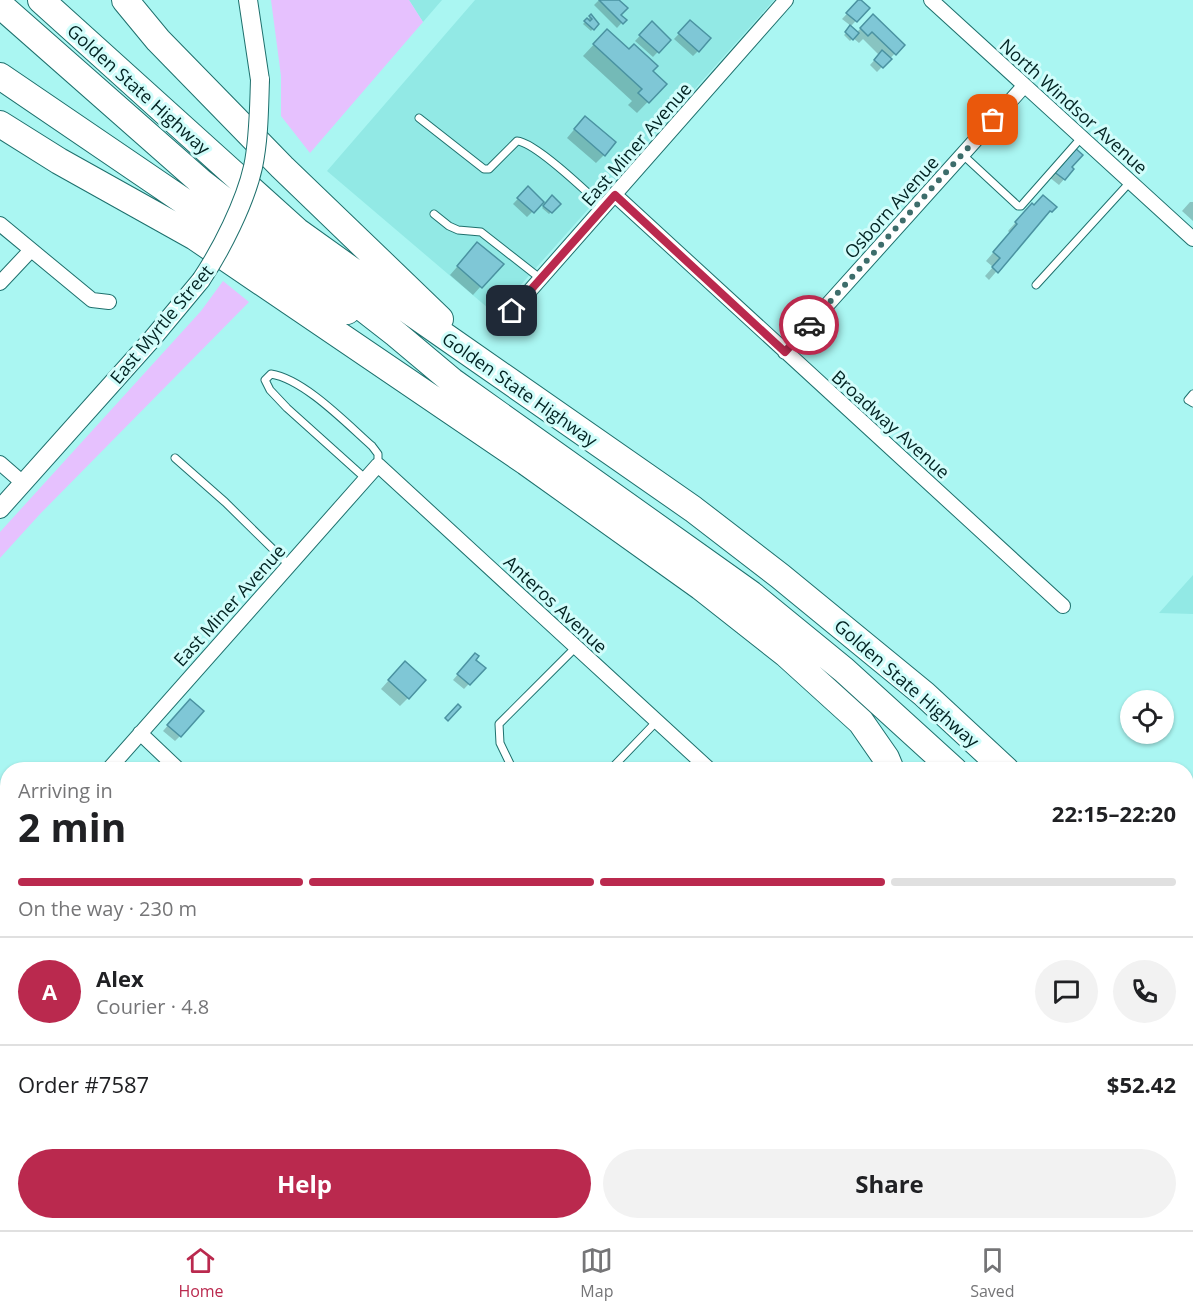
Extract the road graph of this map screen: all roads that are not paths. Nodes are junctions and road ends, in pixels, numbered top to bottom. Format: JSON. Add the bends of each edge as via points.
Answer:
{"nodes":[{"id":1,"x":41,"y":0,"type":"edge"},
{"id":2,"x":125,"y":0,"type":"edge"},
{"id":3,"x":248,"y":0,"type":"edge"},
{"id":4,"x":786,"y":0,"type":"edge"},
{"id":5,"x":931,"y":0,"type":"edge"},
{"id":6,"x":0,"y":4,"type":"edge"},
{"id":7,"x":0,"y":76,"type":"edge"},
{"id":8,"x":1024,"y":86,"type":"junction"},
{"id":9,"x":419,"y":117,"type":"dead end"},
{"id":10,"x":0,"y":124,"type":"edge"},
{"id":11,"x":1081,"y":138,"type":"junction"},
{"id":12,"x":963,"y":155,"type":"junction"},
{"id":13,"x":1130,"y":183,"type":"junction"},
{"id":14,"x":615,"y":195,"type":"junction"},
{"id":15,"x":604,"y":208,"type":"junction"},
{"id":16,"x":434,"y":214,"type":"dead end"},
{"id":17,"x":0,"y":224,"type":"edge"},
{"id":18,"x":1193,"y":238,"type":"edge"},
{"id":19,"x":30,"y":250,"type":"junction"},
{"id":20,"x":541,"y":279,"type":"junction"},
{"id":21,"x":0,"y":283,"type":"edge"},
{"id":22,"x":1036,"y":285,"type":"dead end"},
{"id":23,"x":109,"y":302,"type":"dead end"},
{"id":24,"x":512,"y":311,"type":"dead end"},
{"id":25,"x":396,"y":334,"type":"junction"},
{"id":26,"x":785,"y":352,"type":"junction"},
{"id":27,"x":484,"y":364,"type":"junction"},
{"id":28,"x":1193,"y":394,"type":"edge"},
{"id":29,"x":1193,"y":403,"type":"edge"},
{"id":30,"x":175,"y":458,"type":"dead end"},
{"id":31,"x":0,"y":463,"type":"edge"},
{"id":32,"x":378,"y":465,"type":"junction"},
{"id":33,"x":366,"y":479,"type":"junction"},
{"id":34,"x":23,"y":483,"type":"junction"},
{"id":35,"x":0,"y":509,"type":"edge"},
{"id":36,"x":289,"y":565,"type":"junction"},
{"id":37,"x":1063,"y":606,"type":"dead end"},
{"id":38,"x":576,"y":647,"type":"junction"},
{"id":39,"x":657,"y":721,"type":"junction"},
{"id":40,"x":140,"y":733,"type":"junction"},
{"id":41,"x":115,"y":762,"type":"edge"},
{"id":42,"x":171,"y":762,"type":"edge"},
{"id":43,"x":509,"y":762,"type":"edge"},
{"id":44,"x":618,"y":762,"type":"edge"},
{"id":45,"x":701,"y":762,"type":"edge"},
{"id":46,"x":887,"y":762,"type":"edge"},
{"id":47,"x":945,"y":762,"type":"edge"},
{"id":48,"x":997,"y":762,"type":"edge"}],
"edges":[{"from":1,"to":27,"type":"highway","name":"Golden State Highway","via":[[297,231]]},
{"from":2,"to":27,"type":"highway","via":[[158,40],[282,167]]},
{"from":3,"to":34,"type":"street","name":"East Myrtle Street","bridge":true,"via":[[260,80],[258,131],[253,167],[215,260],[152,339]]},
{"from":4,"to":14,"type":"street","name":"East Miner Avenue"},
{"from":5,"to":8,"type":"street","name":"North Windsor Avenue"},
{"from":6,"to":25,"type":"highway","name":"Golden State Highway","via":[[201,182]]},
{"from":7,"to":25,"type":"highway","via":[[323,300]]},
{"from":8,"to":11,"type":"street","name":"North Windsor Avenue"},
{"from":8,"to":12,"type":"street","name":"Osborn Avenue"},
{"from":9,"to":15,"type":"lane","via":[[484,169],[489,169],[517,141],[523,141]]},
{"from":10,"to":46,"type":"highway","via":[[195,237],[526,462],[700,587],[786,654],[861,722]]},
{"from":11,"to":12,"type":"lane","via":[[1021,206]]},
{"from":11,"to":13,"type":"street","name":"North Windsor Avenue"},
{"from":12,"to":26,"type":"street","name":"Osborn Avenue"},
{"from":13,"to":18,"type":"street","name":"North Windsor Avenue"},
{"from":13,"to":22,"type":"lane"},
{"from":14,"to":15,"type":"street","name":"East Miner Avenue"},
{"from":14,"to":26,"type":"street","name":"Broadway Avenue"},
{"from":15,"to":20,"type":"street","name":"East Miner Avenue"},
{"from":16,"to":20,"type":"lane","via":[[458,230],[481,232]]},
{"from":17,"to":19,"type":"street"},
{"from":19,"to":21,"type":"street"},
{"from":19,"to":23,"type":"street","via":[[92,300]]},
{"from":20,"to":24,"type":"street","name":"East Miner Avenue"},
{"from":25,"to":47,"type":"highway","name":"Golden State Highway","via":[[452,381],[751,594],[844,670]]},
{"from":26,"to":37,"type":"street","name":"Broadway Avenue"},
{"from":27,"to":48,"type":"highway","name":"Golden State Highway","via":[[693,509],[780,576],[924,694]]},
{"from":28,"to":29,"type":"lane","via":[[1188,400]]},
{"from":30,"to":36,"type":"lane"},
{"from":31,"to":34,"type":"street"},
{"from":32,"to":33,"type":"street","name":"East Miner Avenue"},
{"from":32,"to":33,"type":"lane","via":[[378,454],[372,446],[313,395],[281,376],[271,374],[265,380],[287,408]]},
{"from":32,"to":38,"type":"street","name":"Anteros Avenue"},
{"from":33,"to":36,"type":"street","name":"East Miner Avenue"},
{"from":34,"to":35,"type":"street","name":"East Myrtle Street"},
{"from":36,"to":40,"type":"street","name":"East Miner Avenue"},
{"from":38,"to":39,"type":"street","name":"Anteros Avenue"},
{"from":38,"to":43,"type":"lane","via":[[499,724],[500,742]]},
{"from":39,"to":44,"type":"lane"},
{"from":39,"to":45,"type":"street","name":"Anteros Avenue"},
{"from":40,"to":41,"type":"street","name":"East Miner Avenue"},
{"from":40,"to":42,"type":"street"}]}
